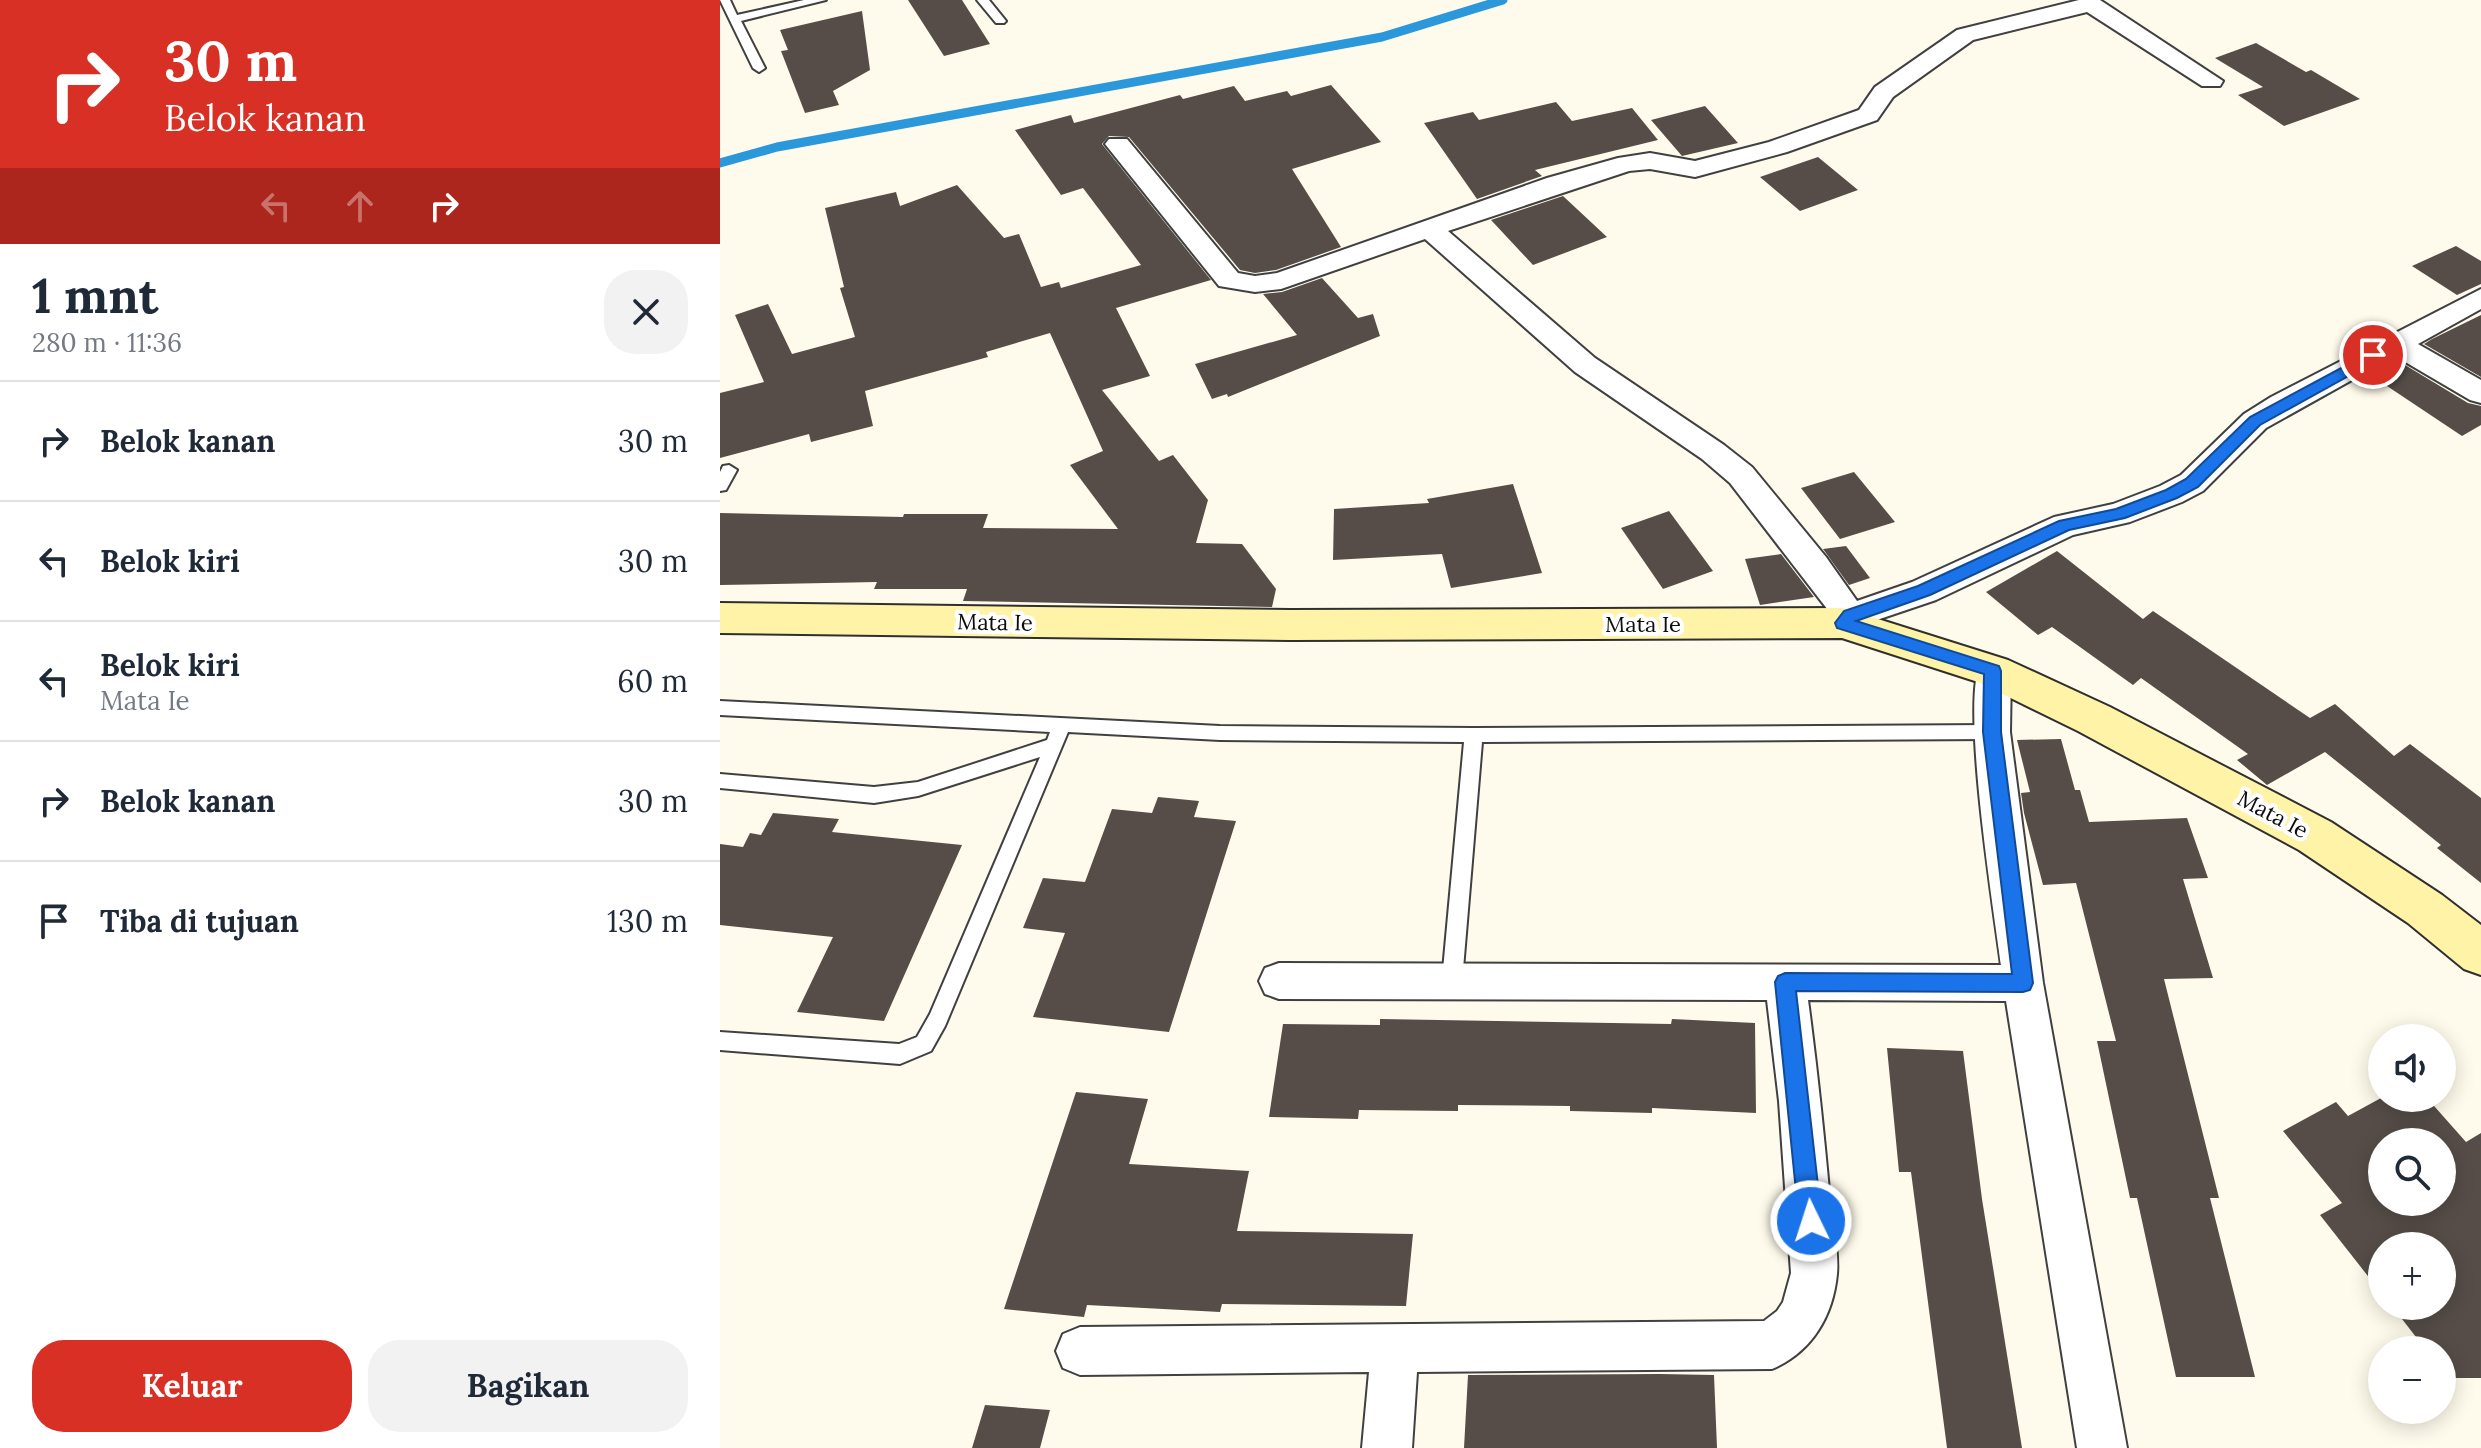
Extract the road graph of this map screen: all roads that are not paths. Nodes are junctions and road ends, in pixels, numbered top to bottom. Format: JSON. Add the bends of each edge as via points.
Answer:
{"nodes":[{"id":1,"x":724,"y":0,"type":"edge"},
{"id":2,"x":820,"y":0,"type":"edge"},
{"id":3,"x":983,"y":0,"type":"edge"},
{"id":4,"x":2089,"y":2,"type":"edge"},
{"id":5,"x":1987,"y":8,"type":"dead end"},
{"id":6,"x":734,"y":19,"type":"junction"},
{"id":7,"x":1000,"y":21,"type":"dead end"},
{"id":8,"x":2007,"y":25,"type":"junction"},
{"id":9,"x":759,"y":68,"type":"dead end"},
{"id":10,"x":2211,"y":81,"type":"dead end"},
{"id":11,"x":1118,"y":144,"type":"dead end"},
{"id":12,"x":1431,"y":231,"type":"junction"},
{"id":13,"x":2481,"y":298,"type":"edge"},
{"id":14,"x":2395,"y":343,"type":"junction"},
{"id":15,"x":2481,"y":393,"type":"edge"},
{"id":16,"x":729,"y":470,"type":"dead end"},
{"id":17,"x":720,"y":486,"type":"edge"},
{"id":18,"x":720,"y":618,"type":"edge"},
{"id":19,"x":1847,"y":620,"type":"junction"},
{"id":20,"x":1993,"y":671,"type":"junction"},
{"id":21,"x":720,"y":708,"type":"edge"},
{"id":22,"x":1062,"y":725,"type":"junction"},
{"id":23,"x":1992,"y":732,"type":"junction"},
{"id":24,"x":1474,"y":735,"type":"junction"},
{"id":25,"x":1053,"y":745,"type":"junction"},
{"id":26,"x":720,"y":781,"type":"edge"},
{"id":27,"x":2481,"y":954,"type":"edge"},
{"id":28,"x":1279,"y":981,"type":"dead end"},
{"id":29,"x":1452,"y":981,"type":"junction"},
{"id":30,"x":1785,"y":982,"type":"junction"},
{"id":31,"x":2023,"y":983,"type":"junction"},
{"id":32,"x":720,"y":1041,"type":"edge"},
{"id":33,"x":1395,"y":1350,"type":"junction"},
{"id":34,"x":1098,"y":1351,"type":"dead end"},
{"id":35,"x":1387,"y":1448,"type":"edge"},
{"id":36,"x":2102,"y":1448,"type":"edge"}],
"edges":[{"from":1,"to":6,"type":"lane"},
{"from":2,"to":6,"type":"lane"},
{"from":3,"to":7,"type":"lane"},
{"from":4,"to":8,"type":"street"},
{"from":4,"to":10,"type":"street"},
{"from":5,"to":8,"type":"street"},
{"from":6,"to":9,"type":"lane"},
{"from":8,"to":12,"type":"street","via":[[1965,35],[1884,92],[1868,115],[1695,169],[1650,161],[1627,163]]},
{"from":11,"to":12,"type":"street","via":[[1234,282],[1281,281]]},
{"from":12,"to":19,"type":"street","via":[[1585,365],[1741,475],[1804,552]]},
{"from":13,"to":14,"type":"street"},
{"from":14,"to":15,"type":"street"},
{"from":14,"to":19,"type":"street","via":[[2255,421],[2192,483],[2171,494],[2119,514],[2065,525],[1924,591]]},
{"from":16,"to":17,"type":"lane"},
{"from":18,"to":19,"type":"street","name":"Mata Ie","via":[[1290,625]]},
{"from":19,"to":20,"type":"street","name":"Mata Ie"},
{"from":20,"to":23,"type":"street"},
{"from":20,"to":27,"type":"street","name":"Mata Ie","via":[[2315,836],[2425,909]]},
{"from":21,"to":22,"type":"lane"},
{"from":22,"to":24,"type":"lane","via":[[1220,733]]},
{"from":22,"to":25,"type":"lane"},
{"from":23,"to":24,"type":"lane"},
{"from":23,"to":31,"type":"street"},
{"from":24,"to":29,"type":"lane"},
{"from":25,"to":26,"type":"lane","via":[[918,789],[874,795]]},
{"from":25,"to":32,"type":"lane","via":[[924,1044],[900,1054]]},
{"from":28,"to":29,"type":"street"},
{"from":29,"to":30,"type":"street"},
{"from":30,"to":31,"type":"street"},
{"from":30,"to":33,"type":"street","via":[[1814,1273],[1794,1328],[1772,1345]]},
{"from":31,"to":36,"type":"street"},
{"from":33,"to":34,"type":"street"},
{"from":33,"to":35,"type":"street"}]}
